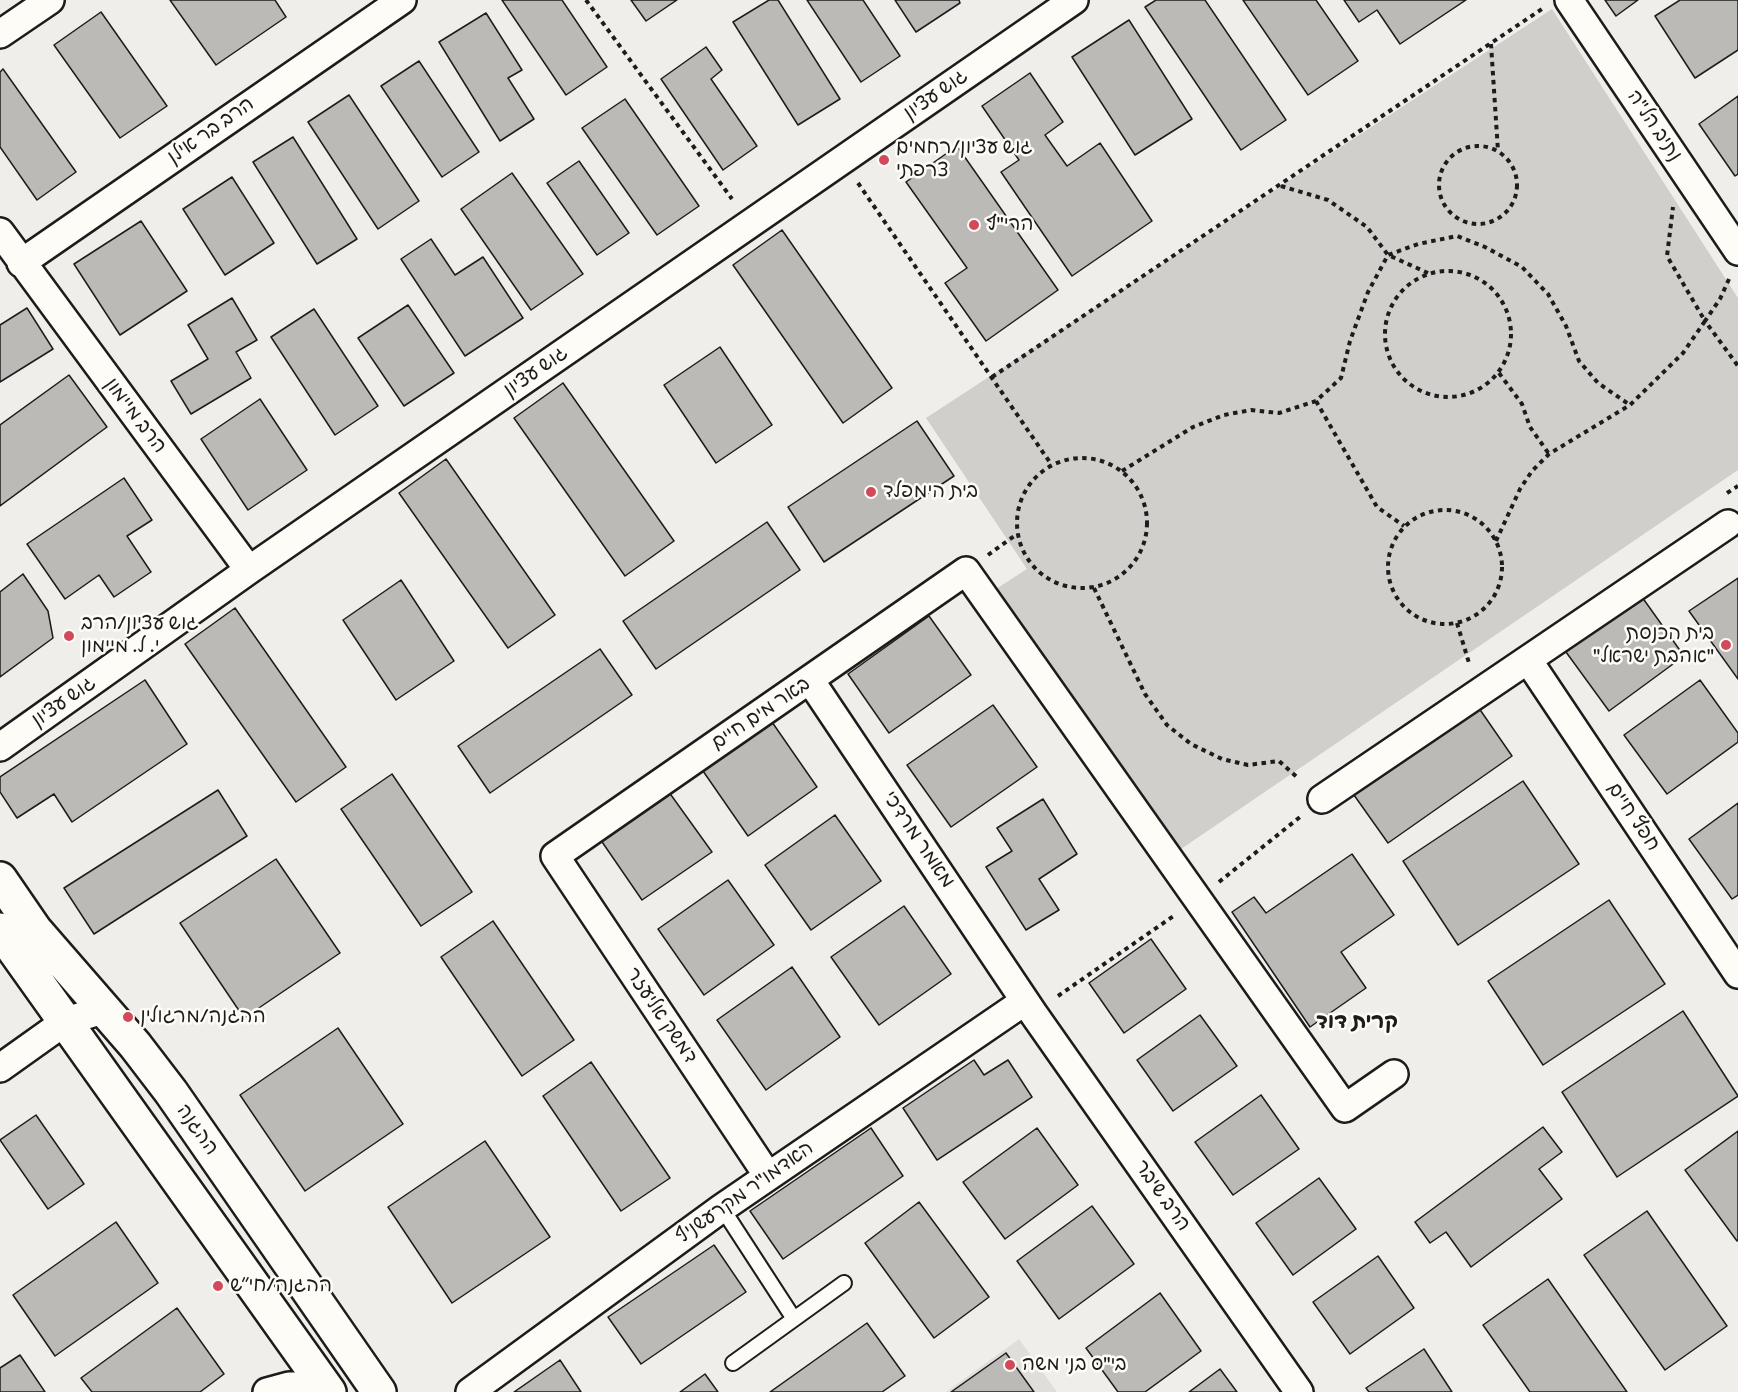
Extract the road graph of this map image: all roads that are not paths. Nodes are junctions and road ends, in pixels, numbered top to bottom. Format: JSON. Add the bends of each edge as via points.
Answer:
{"nodes":[{"id":1,"x":50,"y":0,"type":"edge"},
{"id":2,"x":402,"y":0,"type":"edge"},
{"id":3,"x":1074,"y":0,"type":"edge"},
{"id":4,"x":1558,"y":3,"type":"edge"},
{"id":5,"x":0,"y":34,"type":"edge"},
{"id":6,"x":0,"y":231,"type":"edge"},
{"id":7,"x":1736,"y":260,"type":"edge"},
{"id":8,"x":21,"y":262,"type":"junction"},
{"id":9,"x":1728,"y":524,"type":"dead end"},
{"id":10,"x":249,"y":570,"type":"junction"},
{"id":11,"x":1528,"y":660,"type":"junction"},
{"id":12,"x":810,"y":680,"type":"junction"},
{"id":13,"x":0,"y":747,"type":"edge"},
{"id":14,"x":1322,"y":799,"type":"road end"},
{"id":15,"x":555,"y":855,"type":"joint"},
{"id":16,"x":0,"y":879,"type":"edge"},
{"id":17,"x":0,"y":930,"type":"edge"},
{"id":18,"x":1738,"y":974,"type":"edge"},
{"id":19,"x":1029,"y":1007,"type":"junction"},
{"id":20,"x":103,"y":1010,"type":"junction"},
{"id":21,"x":66,"y":1021,"type":"junction"},
{"id":22,"x":0,"y":1068,"type":"edge"},
{"id":23,"x":1394,"y":1074,"type":"dead end"},
{"id":24,"x":768,"y":1176,"type":"junction"},
{"id":25,"x":722,"y":1208,"type":"junction"},
{"id":26,"x":844,"y":1284,"type":"dead end"},
{"id":27,"x":794,"y":1319,"type":"junction"},
{"id":28,"x":733,"y":1363,"type":"dead end"},
{"id":29,"x":327,"y":1389,"type":"edge"},
{"id":30,"x":267,"y":1392,"type":"edge"},
{"id":31,"x":379,"y":1392,"type":"edge"},
{"id":32,"x":470,"y":1392,"type":"edge"},
{"id":33,"x":1299,"y":1392,"type":"edge"}],
"edges":[{"from":1,"to":5,"type":"street"},
{"from":2,"to":8,"type":"street","name":"הרב בר אילן"},
{"from":3,"to":10,"type":"street","name":"גוש עציון"},
{"from":4,"to":7,"type":"street","name":"נתיב הל\"ה","via":[[1683,169]]},
{"from":6,"to":8,"type":"street","name":"הרב מיימון"},
{"from":8,"to":10,"type":"street","name":"הרב מיימון"},
{"from":9,"to":11,"type":"street"},
{"from":10,"to":13,"type":"street","name":"גוש עציון"},
{"from":11,"to":14,"type":"street"},
{"from":11,"to":18,"type":"street","name":"חפץ חיים"},
{"from":12,"to":15,"type":"street","name":"באר מים חיים"},
{"from":12,"to":19,"type":"street","name":"מאמר מרדכי"},
{"from":12,"to":23,"type":"street","name":"באר מים חיים","via":[[966,571],[1345,1108]]},
{"from":15,"to":24,"type":"street","name":"דמשק אליעזר"},
{"from":16,"to":20,"type":"street","name":"ההגנה","via":[[36,930]]},
{"from":17,"to":21,"type":"street"},
{"from":19,"to":24,"type":"street","name":"האדמו\"ר מקרעשניף"},
{"from":19,"to":33,"type":"street","name":"הרב שיבר"},
{"from":20,"to":21,"type":"street"},
{"from":20,"to":31,"type":"street","name":"ההגנה","via":[[171,1092]]},
{"from":21,"to":22,"type":"street"},
{"from":21,"to":29,"type":"street"},
{"from":24,"to":25,"type":"street","name":"האדמו\"ר מקרעשניף"},
{"from":25,"to":27,"type":"lane"},
{"from":25,"to":32,"type":"street","name":"האדמו\"ר מקרעשניף"},
{"from":26,"to":27,"type":"lane"},
{"from":27,"to":28,"type":"lane"},
{"from":29,"to":30,"type":"street","via":[[289,1386]]}]}
